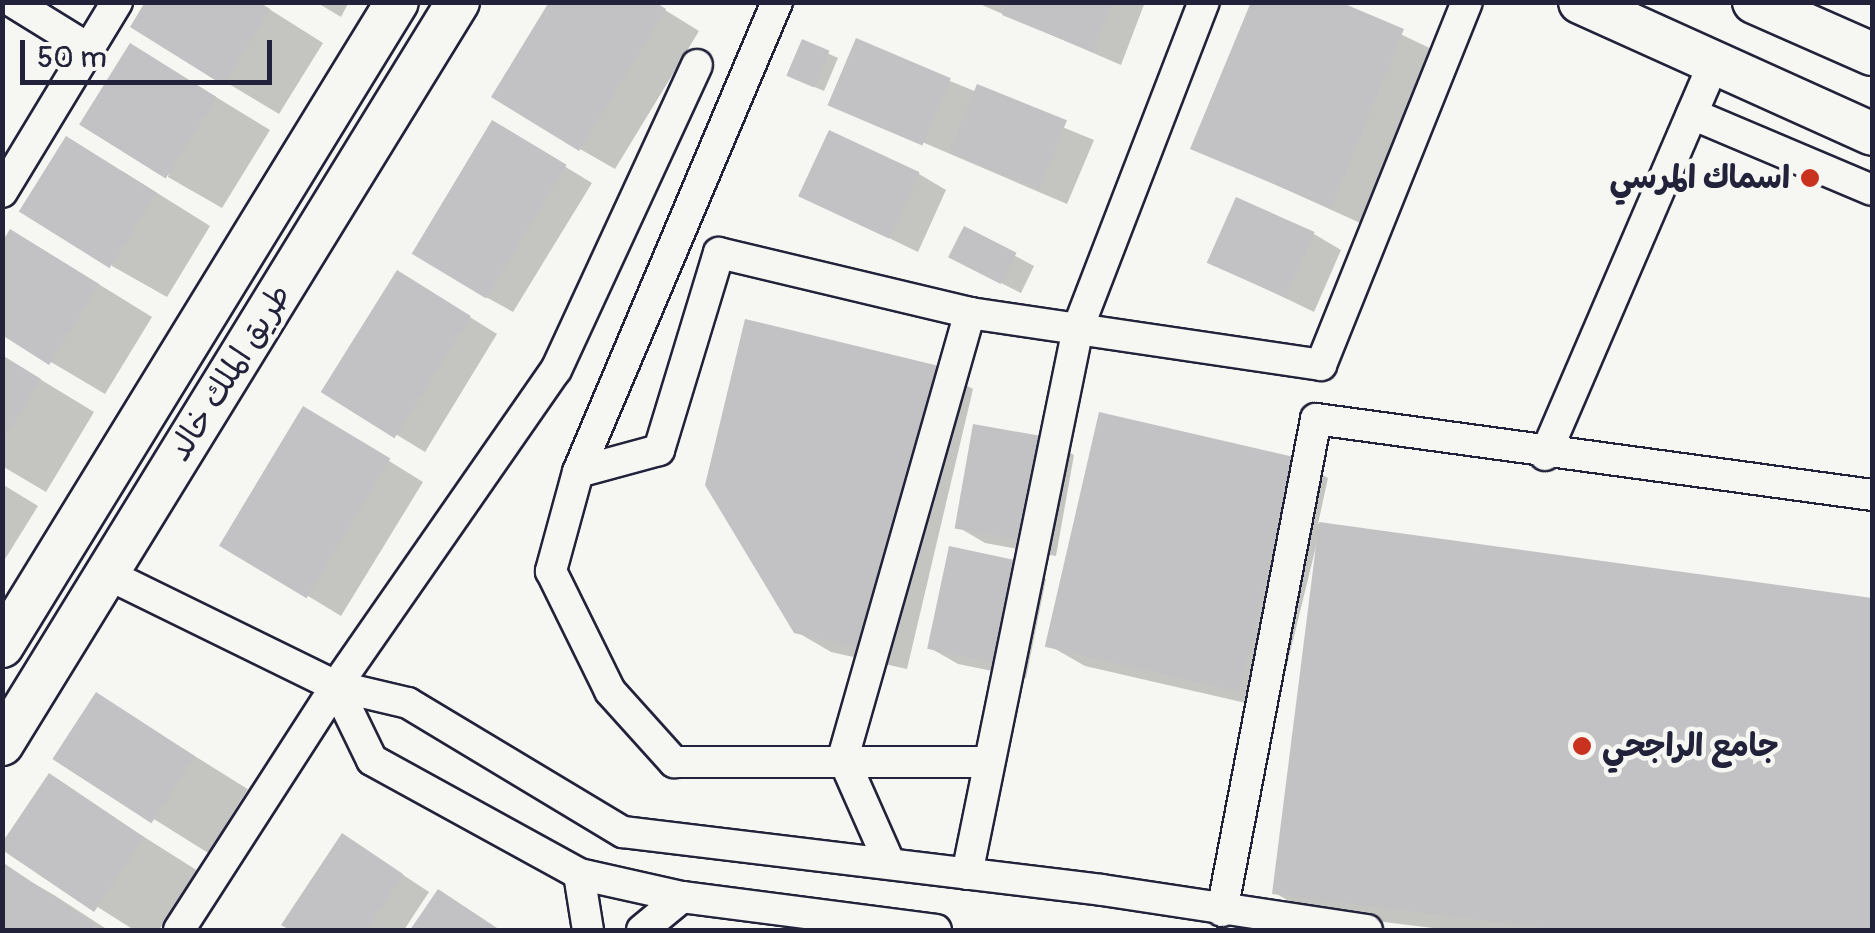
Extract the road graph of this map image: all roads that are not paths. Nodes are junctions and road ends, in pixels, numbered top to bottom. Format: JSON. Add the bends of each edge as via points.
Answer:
{"nodes":[{"id":1,"x":12,"y":2,"type":"edge"},
{"id":2,"x":118,"y":2,"type":"edge"},
{"id":3,"x":397,"y":2,"type":"edge"},
{"id":4,"x":458,"y":2,"type":"edge"},
{"id":5,"x":777,"y":2,"type":"edge"},
{"id":6,"x":1204,"y":2,"type":"edge"},
{"id":7,"x":1467,"y":2,"type":"edge"},
{"id":8,"x":1580,"y":2,"type":"edge"},
{"id":9,"x":1754,"y":2,"type":"edge"},
{"id":10,"x":89,"y":49,"type":"junction"},
{"id":11,"x":1872,"y":54,"type":"edge"},
{"id":12,"x":1714,"y":62,"type":"junction"},
{"id":13,"x":698,"y":66,"type":"dead end"},
{"id":14,"x":1692,"y":114,"type":"junction"},
{"id":15,"x":1872,"y":134,"type":"edge"},
{"id":16,"x":1872,"y":190,"type":"edge"},
{"id":17,"x":2,"y":192,"type":"edge"},
{"id":18,"x":970,"y":312,"type":"junction"},
{"id":19,"x":1078,"y":328,"type":"junction"},
{"id":20,"x":1545,"y":454,"type":"junction"},
{"id":21,"x":578,"y":472,"type":"junction"},
{"id":22,"x":1872,"y":495,"type":"edge"},
{"id":23,"x":107,"y":574,"type":"junction"},
{"id":24,"x":2,"y":646,"type":"edge"},
{"id":25,"x":336,"y":686,"type":"junction"},
{"id":26,"x":2,"y":744,"type":"edge"},
{"id":27,"x":843,"y":758,"type":"junction"},
{"id":28,"x":989,"y":762,"type":"junction"},
{"id":29,"x":890,"y":864,"type":"junction"},
{"id":30,"x":579,"y":874,"type":"junction"},
{"id":31,"x":966,"y":874,"type":"junction"},
{"id":32,"x":682,"y":897,"type":"junction"},
{"id":33,"x":1222,"y":910,"type":"junction"},
{"id":34,"x":179,"y":930,"type":"edge"},
{"id":35,"x":588,"y":930,"type":"edge"},
{"id":36,"x":642,"y":930,"type":"edge"},
{"id":37,"x":936,"y":930,"type":"edge"},
{"id":38,"x":1366,"y":930,"type":"edge"}],
"edges":[{"from":1,"to":10,"type":"street"},
{"from":2,"to":10,"type":"street"},
{"from":3,"to":24,"type":"main road","name":"طريق الملك خالد"},
{"from":4,"to":23,"type":"main road","name":"طريق الملك خالد"},
{"from":5,"to":21,"type":"street"},
{"from":6,"to":19,"type":"street"},
{"from":7,"to":19,"type":"street","via":[[1321,366]]},
{"from":8,"to":12,"type":"main road"},
{"from":9,"to":11,"type":"main road"},
{"from":10,"to":17,"type":"street"},
{"from":12,"to":14,"type":"street"},
{"from":12,"to":15,"type":"main road"},
{"from":13,"to":25,"type":"street","via":[[556,370]]},
{"from":14,"to":16,"type":"street"},
{"from":14,"to":20,"type":"street"},
{"from":18,"to":19,"type":"street"},
{"from":18,"to":21,"type":"street","via":[[719,253],[660,450]]},
{"from":18,"to":27,"type":"street"},
{"from":19,"to":28,"type":"street"},
{"from":20,"to":22,"type":"street"},
{"from":20,"to":33,"type":"street","via":[[1316,419]]},
{"from":21,"to":27,"type":"street","via":[[551,570],[610,691],[674,762]]},
{"from":23,"to":25,"type":"street"},
{"from":23,"to":26,"type":"main road","name":"طريق الملك خالد"},
{"from":25,"to":29,"type":"street","via":[[408,703],[623,832]]},
{"from":25,"to":30,"type":"street","via":[[372,760]]},
{"from":25,"to":34,"type":"street"},
{"from":27,"to":28,"type":"street"},
{"from":27,"to":29,"type":"street"},
{"from":28,"to":31,"type":"street"},
{"from":29,"to":31,"type":"street"},
{"from":30,"to":32,"type":"street"},
{"from":30,"to":35,"type":"street"},
{"from":31,"to":33,"type":"street"},
{"from":32,"to":36,"type":"street"},
{"from":32,"to":37,"type":"street"},
{"from":33,"to":38,"type":"street"}]}
